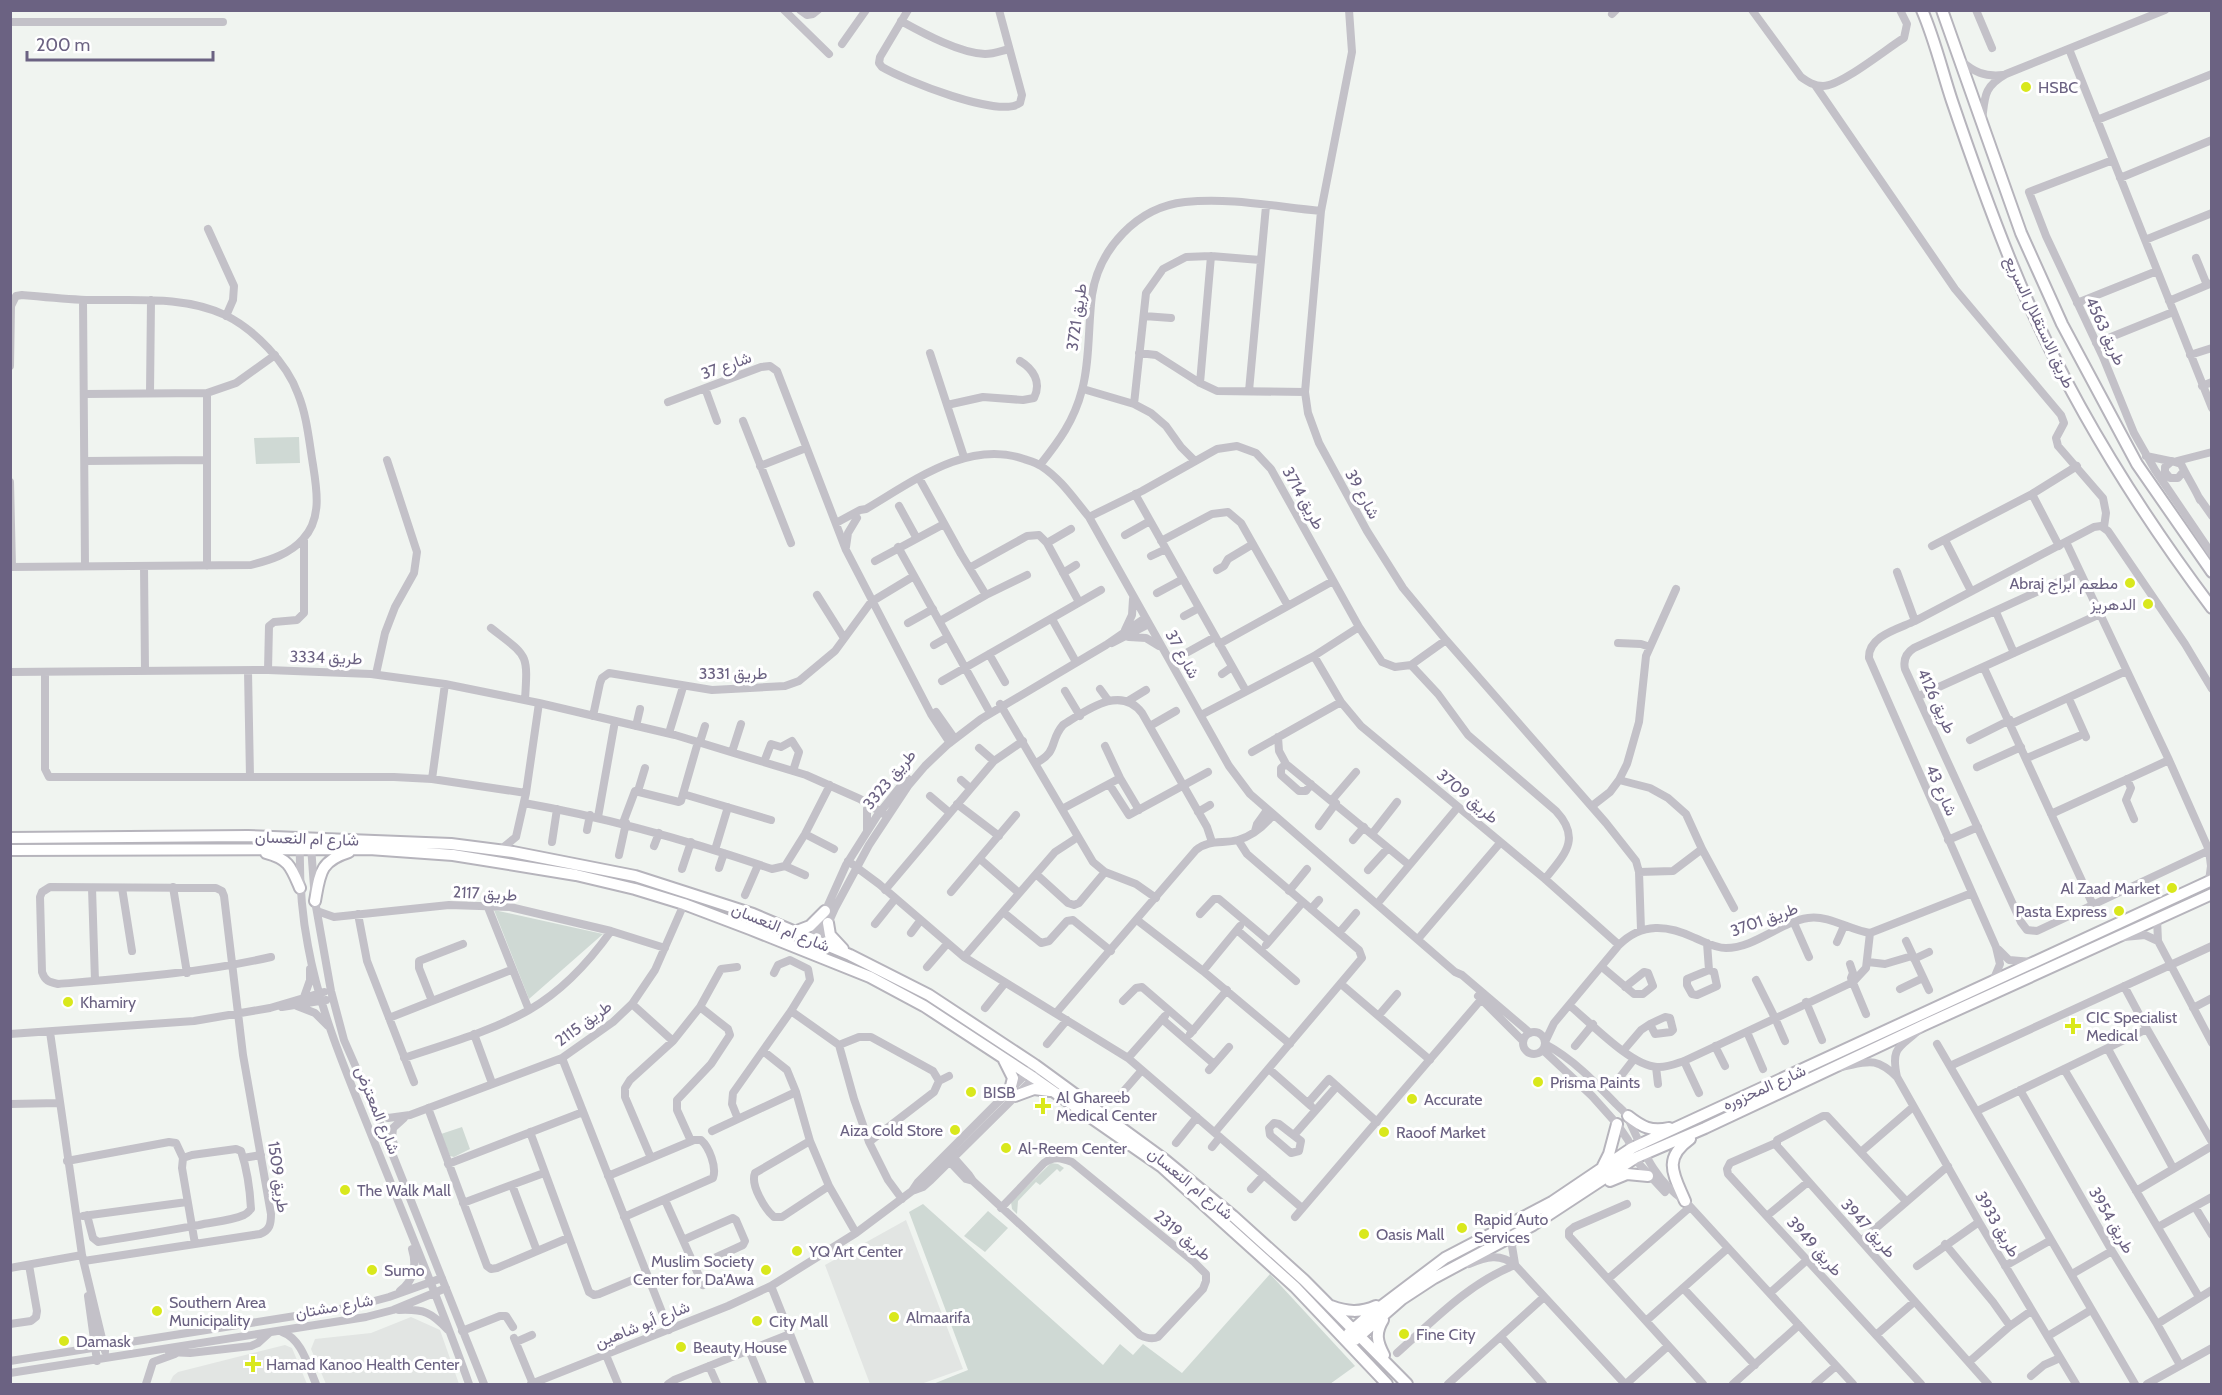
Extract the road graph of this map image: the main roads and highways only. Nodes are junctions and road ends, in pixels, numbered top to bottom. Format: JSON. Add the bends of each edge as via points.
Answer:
{"nodes":[{"id":1,"x":1922,"y":10,"type":"edge"},
{"id":2,"x":1942,"y":10,"type":"edge"},
{"id":3,"x":2211,"y":572,"type":"edge"},
{"id":4,"x":2211,"y":608,"type":"edge"},
{"id":5,"x":10,"y":838,"type":"edge"},
{"id":6,"x":305,"y":843,"type":"junction"},
{"id":7,"x":251,"y":849,"type":"junction"},
{"id":8,"x":369,"y":849,"type":"junction"},
{"id":9,"x":10,"y":850,"type":"edge"},
{"id":10,"x":2210,"y":881,"type":"edge"},
{"id":11,"x":300,"y":888,"type":"road end"},
{"id":12,"x":2211,"y":894,"type":"edge"},
{"id":13,"x":316,"y":906,"type":"road end"},
{"id":14,"x":825,"y":911,"type":"road end"},
{"id":15,"x":828,"y":923,"type":"road end"},
{"id":16,"x":797,"y":932,"type":"junction"},
{"id":17,"x":813,"y":947,"type":"junction"},
{"id":18,"x":850,"y":955,"type":"junction"},
{"id":19,"x":1002,"y":1058,"type":"junction"},
{"id":20,"x":1034,"y":1072,"type":"junction"},
{"id":21,"x":1053,"y":1092,"type":"junction"},
{"id":22,"x":1628,"y":1116,"type":"road end"},
{"id":23,"x":1617,"y":1124,"type":"road end"},
{"id":24,"x":1681,"y":1125,"type":"junction"},
{"id":25,"x":1705,"y":1128,"type":"junction"},
{"id":26,"x":1638,"y":1151,"type":"junction"},
{"id":27,"x":1601,"y":1168,"type":"junction"},
{"id":28,"x":1648,"y":1176,"type":"road end"},
{"id":29,"x":1590,"y":1188,"type":"junction"},
{"id":30,"x":1687,"y":1204,"type":"road end"},
{"id":31,"x":1388,"y":1301,"type":"junction"},
{"id":32,"x":1329,"y":1305,"type":"junction"},
{"id":33,"x":1386,"y":1314,"type":"junction"},
{"id":34,"x":1356,"y":1333,"type":"junction"},
{"id":35,"x":1347,"y":1342,"type":"junction"},
{"id":36,"x":1388,"y":1363,"type":"junction"},
{"id":37,"x":1387,"y":1384,"type":"edge"},
{"id":38,"x":1407,"y":1384,"type":"edge"}],
"edges":[{"from":1,"to":4,"type":"main road","name":"طريق الاستقلال السريع","via":[[1990,207],[2043,331],[2106,453]]},
{"from":2,"to":3,"type":"main road","name":"طريق الاستقلال السريع","via":[[2022,232],[2067,334],[2137,464]]},
{"from":5,"to":6,"type":"main road","name":"شارع ام النعسان"},
{"from":6,"to":7,"type":"main road","name":"شارع ام النعسان"},
{"from":6,"to":8,"type":"main road","name":"شارع ام النعسان"},
{"from":6,"to":16,"type":"main road","name":"شارع ام النعسان","via":[[451,844],[523,854],[635,876]]},
{"from":7,"to":9,"type":"main road","name":"شارع ام النعسان"},
{"from":7,"to":11,"type":"main road","via":[[282,858]]},
{"from":8,"to":13,"type":"main road","via":[[350,852],[325,864],[319,876]]},
{"from":8,"to":17,"type":"main road","name":"شارع ام النعسان","via":[[453,855],[586,877],[684,904]]},
{"from":10,"to":24,"type":"main road","name":"شارع المحزوره"},
{"from":12,"to":25,"type":"main road","name":"شارع المحزوره"},
{"from":14,"to":16,"type":"main road"},
{"from":15,"to":18,"type":"main road","via":[[832,939]]},
{"from":16,"to":17,"type":"main road","name":"شارع ام النعسان"},
{"from":17,"to":18,"type":"main road","name":"شارع ام النعسان"},
{"from":17,"to":19,"type":"main road","name":"شارع ام النعسان","via":[[924,1006]]},
{"from":18,"to":20,"type":"main road","name":"شارع ام النعسان","via":[[929,995]]},
{"from":19,"to":20,"type":"main road","name":"شارع ام النعسان"},
{"from":19,"to":21,"type":"main road","via":[[1013,1078],[1013,1093],[1034,1089]]},
{"from":20,"to":21,"type":"main road","name":"شارع ام النعسان"},
{"from":20,"to":32,"type":"main road","name":"شارع ام النعسان","via":[[1173,1167],[1233,1216]]},
{"from":21,"to":35,"type":"main road","name":"شارع ام النعسان","via":[[1162,1167],[1295,1287]]},
{"from":22,"to":24,"type":"main road","via":[[1646,1129]]},
{"from":23,"to":27,"type":"main road"},
{"from":24,"to":26,"type":"main road","name":"شارع المحزوره"},
{"from":25,"to":26,"type":"main road","name":"شارع المحزوره"},
{"from":25,"to":30,"type":"main road","via":[[1677,1149],[1672,1161],[1672,1172]]},
{"from":26,"to":27,"type":"main road","name":"شارع المحزوره"},
{"from":26,"to":29,"type":"main road","name":"شارع المحزوره"},
{"from":27,"to":31,"type":"main road","name":"شارع المحزوره","via":[[1552,1202],[1445,1258]]},
{"from":28,"to":29,"type":"main road","via":[[1627,1174]]},
{"from":29,"to":33,"type":"main road","name":"شارع المحزوره","via":[[1518,1234],[1447,1270]]},
{"from":31,"to":32,"type":"main road","via":[[1354,1312]]},
{"from":31,"to":34,"type":"main road","name":"شارع المحزوره"},
{"from":32,"to":34,"type":"main road","name":"شارع ام النعسان"},
{"from":33,"to":34,"type":"main road","name":"شارع المحزوره"},
{"from":33,"to":36,"type":"main road","via":[[1377,1338]]},
{"from":34,"to":35,"type":"main road","name":"شارع المحزوره"},
{"from":34,"to":36,"type":"main road","name":"شارع ام النعسان"},
{"from":35,"to":37,"type":"main road","name":"شارع ام النعسان"},
{"from":36,"to":38,"type":"main road","name":"شارع ام النعسان"}]}
